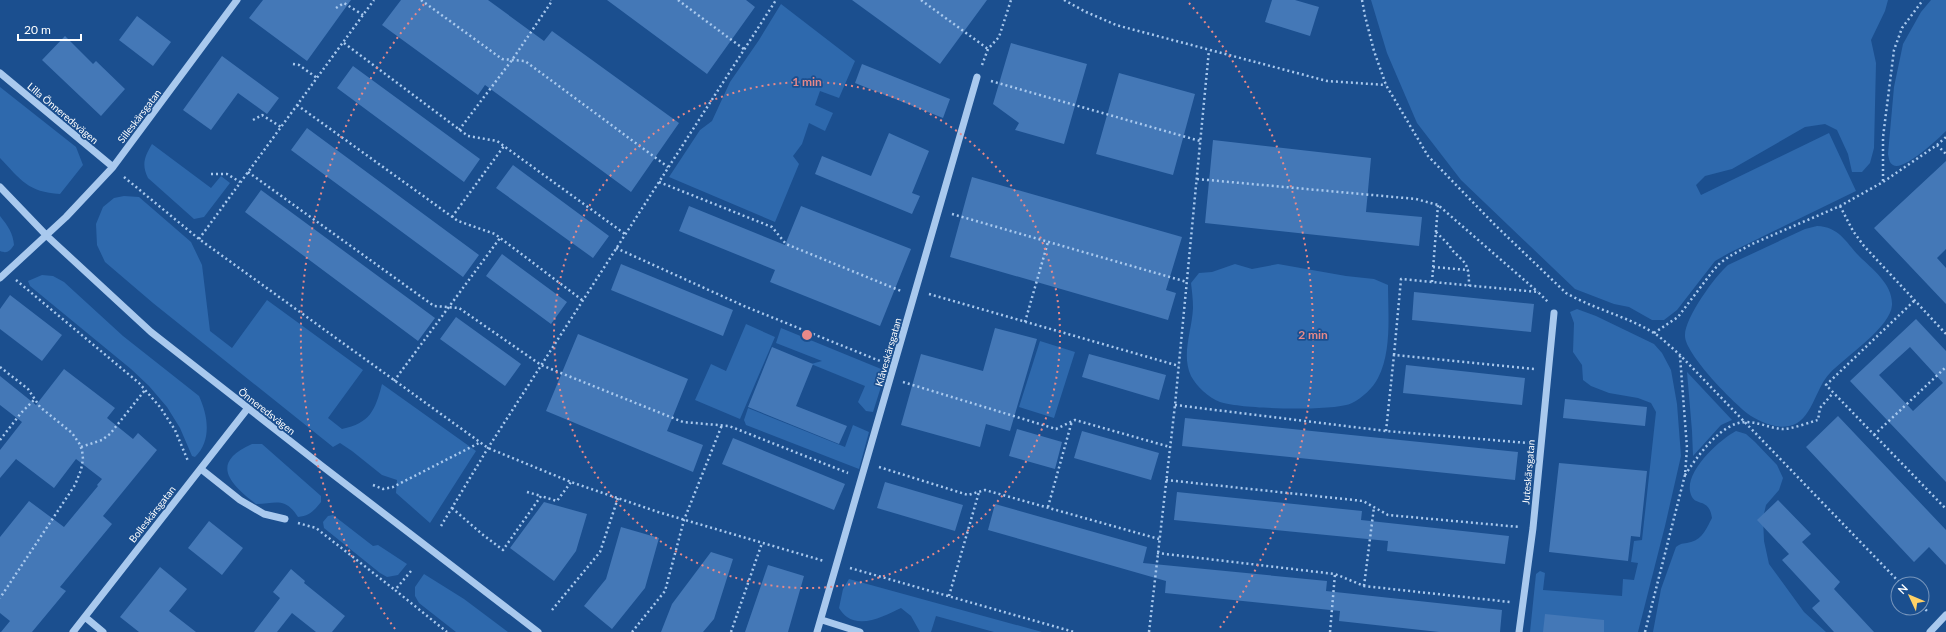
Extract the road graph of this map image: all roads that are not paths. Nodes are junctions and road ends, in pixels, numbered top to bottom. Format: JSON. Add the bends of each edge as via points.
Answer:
{"nodes":[{"id":1,"x":238,"y":0,"type":"edge"},
{"id":2,"x":0,"y":73,"type":"edge"},
{"id":3,"x":977,"y":77,"type":"road end"},
{"id":4,"x":112,"y":168,"type":"junction"},
{"id":5,"x":0,"y":188,"type":"edge"},
{"id":6,"x":47,"y":236,"type":"junction"},
{"id":7,"x":0,"y":278,"type":"edge"},
{"id":8,"x":1554,"y":313,"type":"road end"},
{"id":9,"x":248,"y":408,"type":"junction"},
{"id":10,"x":201,"y":469,"type":"junction"},
{"id":11,"x":285,"y":519,"type":"road end"},
{"id":12,"x":1946,"y":615,"type":"edge"},
{"id":13,"x":85,"y":617,"type":"junction"},
{"id":14,"x":822,"y":620,"type":"junction"},
{"id":15,"x":73,"y":632,"type":"edge"},
{"id":16,"x":103,"y":632,"type":"edge"},
{"id":17,"x":538,"y":632,"type":"edge"},
{"id":18,"x":817,"y":632,"type":"edge"},
{"id":19,"x":860,"y":632,"type":"edge"},
{"id":20,"x":1519,"y":632,"type":"edge"},
{"id":21,"x":1930,"y":632,"type":"edge"}],
"edges":[{"from":1,"to":4,"type":"street","name":"Silleskärsgatan"},
{"from":2,"to":4,"type":"street","name":"Lilla Önneredsvägen"},
{"from":3,"to":14,"type":"street","name":"Klåveskärsgatan"},
{"from":4,"to":6,"type":"street","name":"Silleskärsgatan"},
{"from":5,"to":6,"type":"street","name":"Önneredsvägen"},
{"from":6,"to":7,"type":"street","name":"Silleskärsgatan"},
{"from":6,"to":9,"type":"street","name":"Önneredsvägen","via":[[151,332]]},
{"from":8,"to":20,"type":"street","name":"Juteskärsgatan","via":[[1533,528]]},
{"from":9,"to":10,"type":"street","name":"Bolleskärsgatan"},
{"from":9,"to":17,"type":"street","name":"Önneredsvägen"},
{"from":10,"to":11,"type":"street","via":[[240,500],[264,514]]},
{"from":10,"to":13,"type":"street","name":"Bolleskärsgatan"},
{"from":12,"to":21,"type":"street"},
{"from":13,"to":15,"type":"street","name":"Bolleskärsgatan"},
{"from":13,"to":16,"type":"street"},
{"from":14,"to":18,"type":"street","name":"Klåveskärsgatan"},
{"from":14,"to":19,"type":"street"}]}
